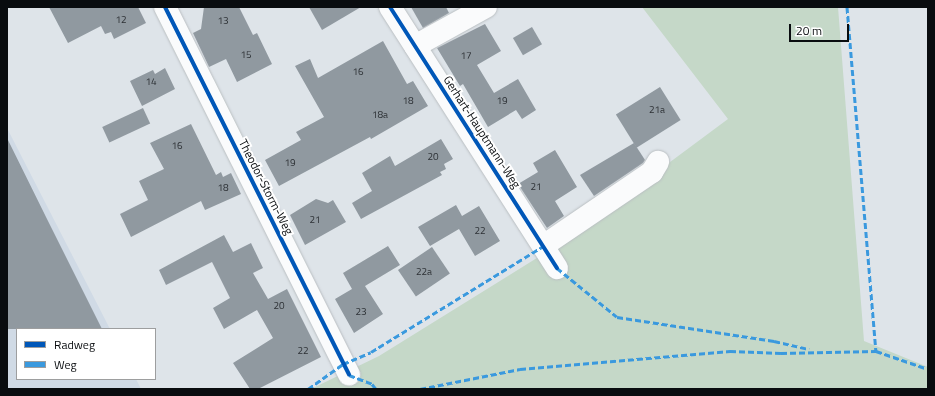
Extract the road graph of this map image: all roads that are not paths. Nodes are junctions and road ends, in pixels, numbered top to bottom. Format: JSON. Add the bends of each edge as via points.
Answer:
{"nodes":[{"id":1,"x":165,"y":7,"type":"edge"},
{"id":2,"x":390,"y":7,"type":"edge"},
{"id":3,"x":486,"y":7,"type":"edge"},
{"id":4,"x":415,"y":46,"type":"junction"},
{"id":5,"x":658,"y":162,"type":"dead end"},
{"id":6,"x":543,"y":246,"type":"junction"},
{"id":7,"x":557,"y":268,"type":"dead end"},
{"id":8,"x":349,"y":375,"type":"dead end"}],
"edges":[{"from":1,"to":8,"type":"street","name":"Theodor-Storm-Weg"},
{"from":2,"to":4,"type":"street","name":"Gerhart-Hauptmann-Weg"},
{"from":3,"to":4,"type":"street"},
{"from":4,"to":6,"type":"street","name":"Gerhart-Hauptmann-Weg"},
{"from":5,"to":6,"type":"street","via":[[652,172]]},
{"from":6,"to":7,"type":"street","name":"Gerhart-Hauptmann-Weg"}]}
